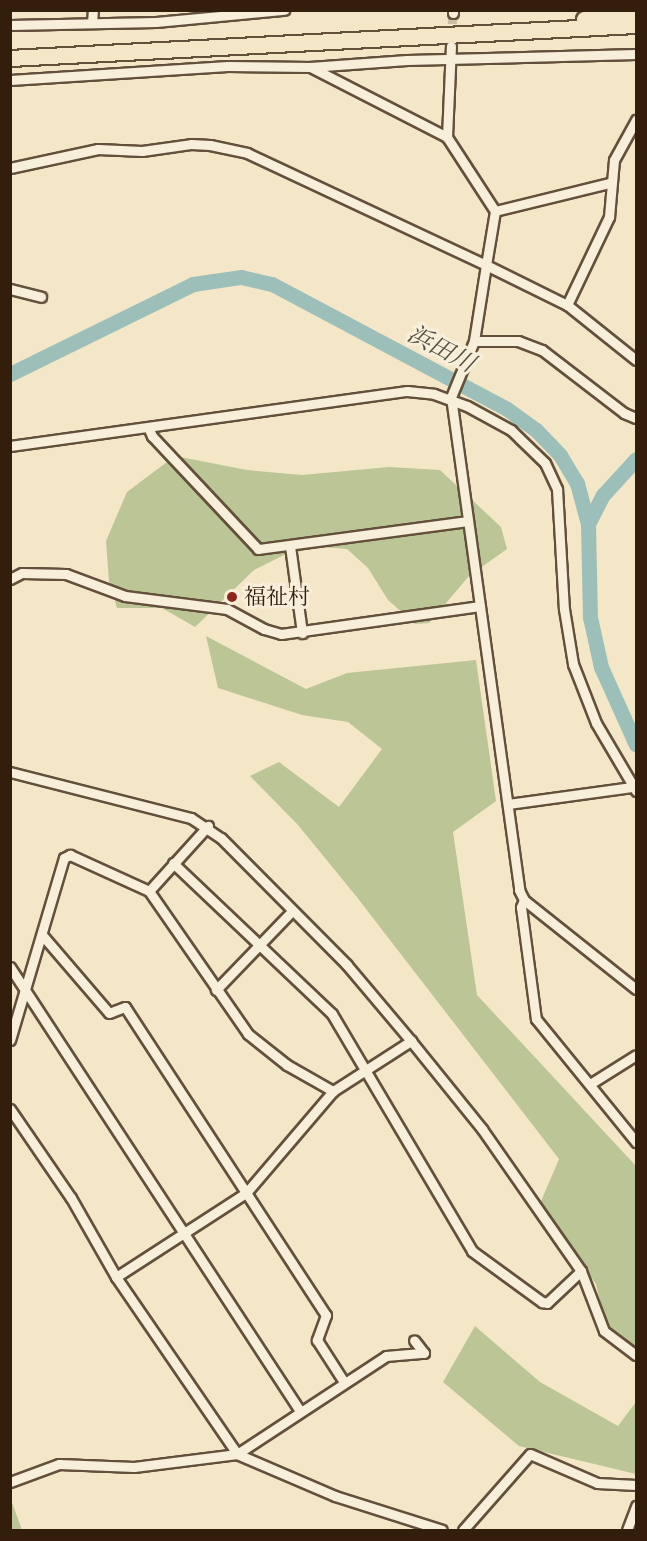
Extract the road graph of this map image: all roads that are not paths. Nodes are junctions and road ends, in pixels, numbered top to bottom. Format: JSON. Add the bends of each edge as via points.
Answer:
{"nodes":[{"id":1,"x":93,"y":10,"type":"edge"},
{"id":2,"x":284,"y":10,"type":"edge"},
{"id":3,"x":636,"y":12,"type":"edge"},
{"id":4,"x":92,"y":23,"type":"junction"},
{"id":5,"x":10,"y":25,"type":"edge"},
{"id":6,"x":636,"y":25,"type":"edge"},
{"id":7,"x":449,"y":41,"type":"junction"},
{"id":8,"x":636,"y":54,"type":"edge"},
{"id":9,"x":10,"y":58,"type":"edge"},
{"id":10,"x":450,"y":59,"type":"junction"},
{"id":11,"x":310,"y":67,"type":"junction"},
{"id":12,"x":10,"y":80,"type":"edge"},
{"id":13,"x":636,"y":120,"type":"edge"},
{"id":14,"x":447,"y":137,"type":"junction"},
{"id":15,"x":10,"y":168,"type":"edge"},
{"id":16,"x":609,"y":183,"type":"junction"},
{"id":17,"x":495,"y":211,"type":"junction"},
{"id":18,"x":486,"y":265,"type":"junction"},
{"id":19,"x":10,"y":289,"type":"edge"},
{"id":20,"x":41,"y":297,"type":"dead end"},
{"id":21,"x":567,"y":304,"type":"junction"},
{"id":22,"x":474,"y":342,"type":"junction"},
{"id":23,"x":636,"y":360,"type":"edge"},
{"id":24,"x":451,"y":400,"type":"junction"},
{"id":25,"x":636,"y":418,"type":"edge"},
{"id":26,"x":148,"y":427,"type":"junction"},
{"id":27,"x":10,"y":446,"type":"edge"},
{"id":28,"x":467,"y":521,"type":"junction"},
{"id":29,"x":291,"y":546,"type":"junction"},
{"id":30,"x":10,"y":579,"type":"edge"},
{"id":31,"x":480,"y":606,"type":"junction"},
{"id":32,"x":302,"y":633,"type":"junction"},
{"id":33,"x":10,"y":772,"type":"edge"},
{"id":34,"x":634,"y":789,"type":"edge"},
{"id":35,"x":508,"y":804,"type":"junction"},
{"id":36,"x":208,"y":826,"type":"junction"},
{"id":37,"x":173,"y":863,"type":"junction"},
{"id":38,"x":149,"y":891,"type":"junction"},
{"id":39,"x":524,"y":900,"type":"junction"},
{"id":40,"x":291,"y":911,"type":"junction"},
{"id":41,"x":43,"y":936,"type":"junction"},
{"id":42,"x":261,"y":944,"type":"junction"},
{"id":43,"x":10,"y":968,"type":"edge"},
{"id":44,"x":636,"y":989,"type":"edge"},
{"id":45,"x":26,"y":990,"type":"junction"},
{"id":46,"x":216,"y":990,"type":"junction"},
{"id":47,"x":10,"y":1040,"type":"edge"},
{"id":48,"x":411,"y":1041,"type":"junction"},
{"id":49,"x":636,"y":1055,"type":"edge"},
{"id":50,"x":364,"y":1072,"type":"junction"},
{"id":51,"x":590,"y":1084,"type":"junction"},
{"id":52,"x":333,"y":1091,"type":"junction"},
{"id":53,"x":10,"y":1109,"type":"edge"},
{"id":54,"x":636,"y":1142,"type":"edge"},
{"id":55,"x":246,"y":1193,"type":"junction"},
{"id":56,"x":182,"y":1235,"type":"junction"},
{"id":57,"x":581,"y":1270,"type":"junction"},
{"id":58,"x":116,"y":1277,"type":"junction"},
{"id":59,"x":414,"y":1340,"type":"dead end"},
{"id":60,"x":636,"y":1355,"type":"edge"},
{"id":61,"x":344,"y":1382,"type":"junction"},
{"id":62,"x":300,"y":1412,"type":"junction"},
{"id":63,"x":237,"y":1454,"type":"junction"},
{"id":64,"x":10,"y":1482,"type":"edge"},
{"id":65,"x":636,"y":1485,"type":"edge"},
{"id":66,"x":636,"y":1506,"type":"edge"},
{"id":67,"x":442,"y":1530,"type":"edge"},
{"id":68,"x":463,"y":1530,"type":"edge"},
{"id":69,"x":627,"y":1530,"type":"edge"}],
"edges":[{"from":1,"to":4,"type":"street"},
{"from":2,"to":4,"type":"street","via":[[156,22]]},
{"from":3,"to":7,"type":"highway"},
{"from":4,"to":5,"type":"street"},
{"from":6,"to":7,"type":"highway"},
{"from":7,"to":9,"type":"highway"},
{"from":7,"to":10,"type":"street"},
{"from":8,"to":10,"type":"street"},
{"from":10,"to":11,"type":"street"},
{"from":10,"to":14,"type":"street"},
{"from":11,"to":12,"type":"street","via":[[228,66]]},
{"from":11,"to":14,"type":"street"},
{"from":13,"to":16,"type":"street","via":[[614,160]]},
{"from":14,"to":17,"type":"street"},
{"from":15,"to":18,"type":"street","via":[[98,149],[142,151],[210,145],[246,153]]},
{"from":16,"to":17,"type":"street"},
{"from":16,"to":21,"type":"street","via":[[609,218]]},
{"from":17,"to":18,"type":"street"},
{"from":18,"to":21,"type":"street"},
{"from":18,"to":22,"type":"street"},
{"from":19,"to":20,"type":"street"},
{"from":21,"to":23,"type":"street"},
{"from":22,"to":24,"type":"street"},
{"from":22,"to":25,"type":"street","via":[[518,341],[542,350]]},
{"from":24,"to":26,"type":"street","via":[[407,391]]},
{"from":24,"to":28,"type":"street"},
{"from":24,"to":34,"type":"street","via":[[524,439],[545,463],[557,489],[564,609],[573,664],[596,723]]},
{"from":26,"to":27,"type":"street"},
{"from":26,"to":29,"type":"street","via":[[152,436],[258,549]]},
{"from":28,"to":29,"type":"street"},
{"from":28,"to":31,"type":"street"},
{"from":29,"to":32,"type":"street"},
{"from":30,"to":32,"type":"street","via":[[22,573],[66,574],[125,596],[226,609],[264,629]]},
{"from":31,"to":32,"type":"street"},
{"from":31,"to":35,"type":"street"},
{"from":33,"to":36,"type":"street","via":[[191,818]]},
{"from":34,"to":35,"type":"street"},
{"from":35,"to":39,"type":"street"},
{"from":36,"to":37,"type":"street"},
{"from":36,"to":40,"type":"street"},
{"from":37,"to":38,"type":"street"},
{"from":37,"to":42,"type":"street"},
{"from":38,"to":41,"type":"street","via":[[70,855],[64,858]]},
{"from":38,"to":46,"type":"street"},
{"from":39,"to":44,"type":"street"},
{"from":39,"to":51,"type":"street","via":[[521,907],[536,1019]]},
{"from":40,"to":42,"type":"street"},
{"from":40,"to":48,"type":"street","via":[[347,965]]},
{"from":41,"to":45,"type":"street"},
{"from":41,"to":55,"type":"street","via":[[109,1013],[125,1007]]},
{"from":42,"to":46,"type":"street"},
{"from":42,"to":50,"type":"street","via":[[332,1014]]},
{"from":43,"to":45,"type":"street"},
{"from":45,"to":47,"type":"street"},
{"from":45,"to":56,"type":"street"},
{"from":46,"to":52,"type":"street","via":[[249,1034],[287,1065]]},
{"from":48,"to":50,"type":"street"},
{"from":48,"to":57,"type":"street","via":[[482,1129]]},
{"from":49,"to":51,"type":"street"},
{"from":50,"to":52,"type":"street"},
{"from":50,"to":57,"type":"street","via":[[472,1251],[547,1303]]},
{"from":51,"to":54,"type":"street"},
{"from":52,"to":55,"type":"street"},
{"from":53,"to":58,"type":"street","via":[[71,1198]]},
{"from":55,"to":56,"type":"street"},
{"from":55,"to":61,"type":"street","via":[[326,1315],[317,1340]]},
{"from":56,"to":58,"type":"street"},
{"from":56,"to":62,"type":"street"},
{"from":57,"to":60,"type":"street","via":[[604,1331]]},
{"from":58,"to":63,"type":"street"},
{"from":59,"to":61,"type":"street","via":[[424,1353],[386,1356]]},
{"from":61,"to":62,"type":"street"},
{"from":62,"to":63,"type":"street"},
{"from":63,"to":64,"type":"street","via":[[134,1467],[59,1464]]},
{"from":63,"to":67,"type":"street","via":[[335,1496]]},
{"from":65,"to":68,"type":"street","via":[[597,1483],[530,1454]]},
{"from":66,"to":69,"type":"street"}]}
